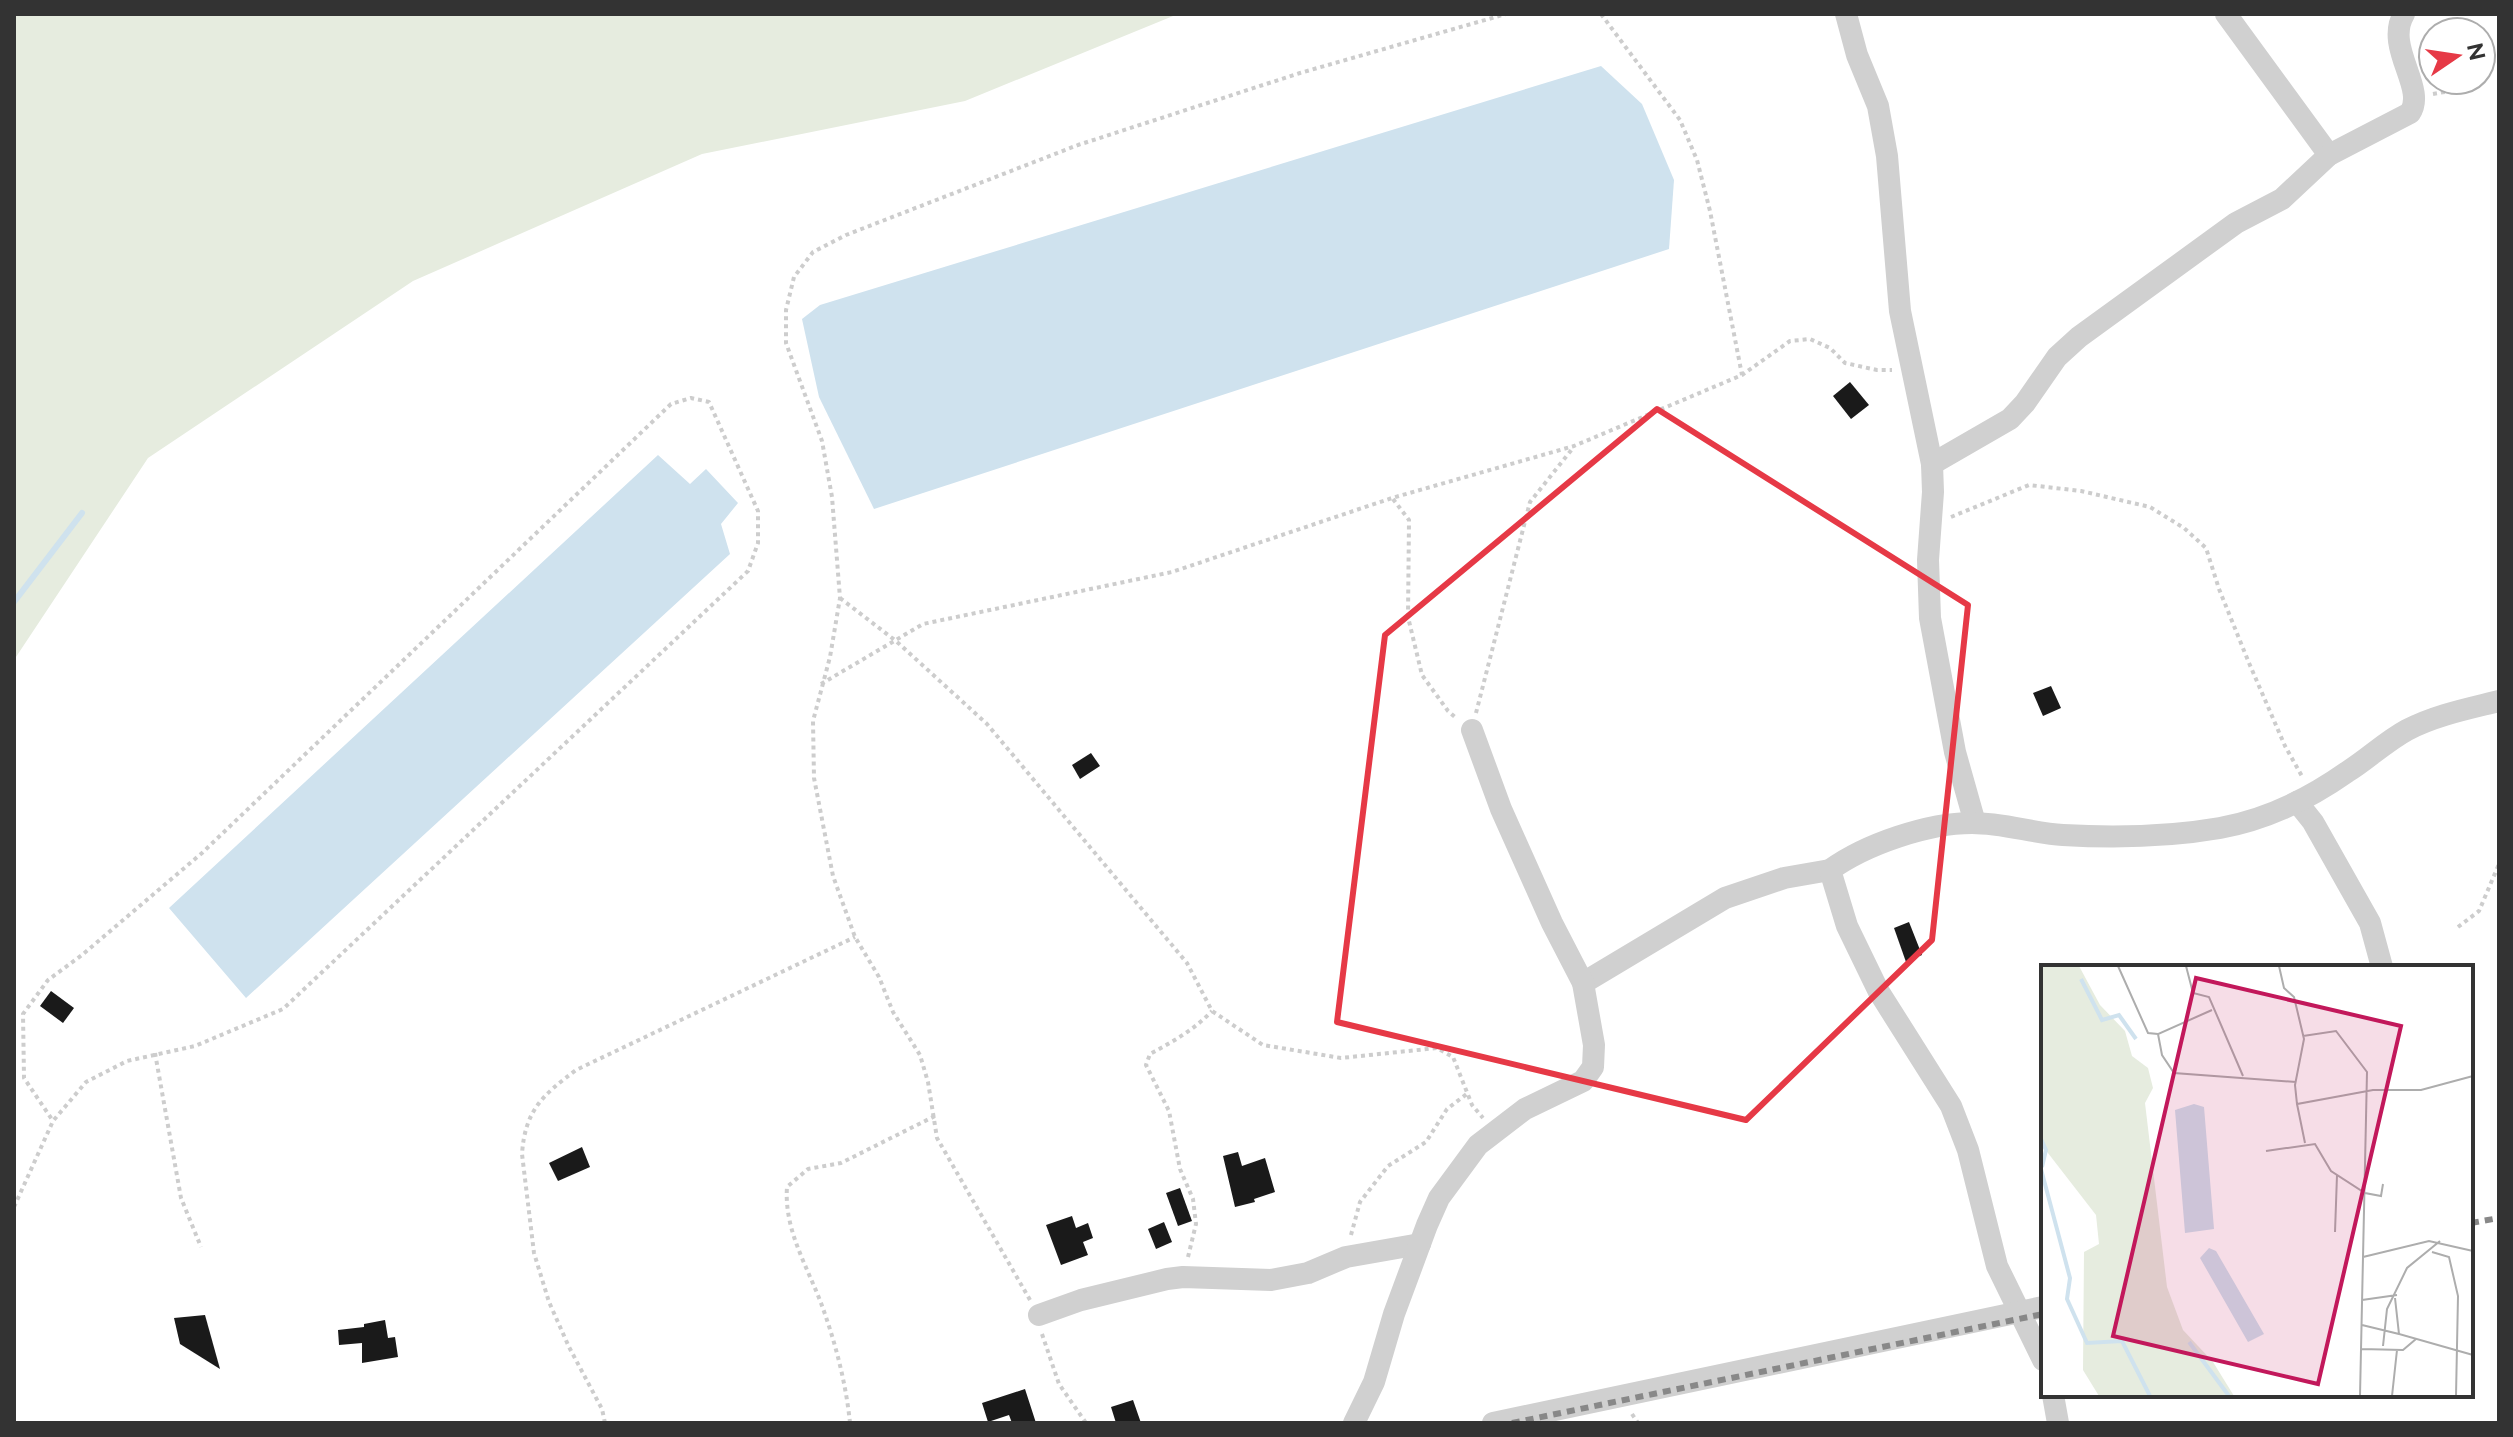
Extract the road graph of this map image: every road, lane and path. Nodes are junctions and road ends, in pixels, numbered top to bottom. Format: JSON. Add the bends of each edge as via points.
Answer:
{"nodes":[{"id":1,"x":1506,"y":14,"type":"edge"},
{"id":2,"x":1601,"y":14,"type":"edge"},
{"id":3,"x":1846,"y":14,"type":"edge"},
{"id":4,"x":2226,"y":14,"type":"edge"},
{"id":5,"x":2404,"y":14,"type":"edge"},
{"id":6,"x":2425,"y":96,"type":"edge"},
{"id":7,"x":2415,"y":98,"type":"junction"},
{"id":8,"x":2329,"y":155,"type":"junction"},
{"id":9,"x":1910,"y":369,"type":"junction"},
{"id":10,"x":1742,"y":375,"type":"junction"},
{"id":11,"x":1574,"y":446,"type":"junction"},
{"id":12,"x":1932,"y":464,"type":"junction"},
{"id":13,"x":1392,"y":498,"type":"junction"},
{"id":14,"x":1930,"y":526,"type":"junction"},
{"id":15,"x":840,"y":598,"type":"junction"},
{"id":16,"x":896,"y":641,"type":"junction"},
{"id":17,"x":821,"y":684,"type":"junction"},
{"id":18,"x":2499,"y":701,"type":"edge"},
{"id":19,"x":1472,"y":730,"type":"junction"},
{"id":20,"x":2304,"y":797,"type":"junction"},
{"id":21,"x":1975,"y":823,"type":"junction"},
{"id":22,"x":2499,"y":864,"type":"edge"},
{"id":23,"x":1830,"y":870,"type":"junction"},
{"id":24,"x":2458,"y":927,"type":"dead end"},
{"id":25,"x":855,"y":937,"type":"junction"},
{"id":26,"x":2381,"y":965,"type":"edge"},
{"id":27,"x":1583,"y":983,"type":"junction"},
{"id":28,"x":1212,"y":1011,"type":"junction"},
{"id":29,"x":155,"y":1053,"type":"junction"},
{"id":30,"x":1468,"y":1093,"type":"junction"},
{"id":31,"x":935,"y":1116,"type":"junction"},
{"id":32,"x":53,"y":1121,"type":"junction"},
{"id":33,"x":1495,"y":1132,"type":"junction"},
{"id":34,"x":14,"y":1207,"type":"edge"},
{"id":35,"x":1420,"y":1244,"type":"junction"},
{"id":36,"x":201,"y":1247,"type":"dead end"},
{"id":37,"x":1346,"y":1257,"type":"junction"},
{"id":38,"x":1183,"y":1277,"type":"junction"},
{"id":39,"x":2041,"y":1308,"type":"edge"},
{"id":40,"x":2019,"y":1313,"type":"junction"},
{"id":41,"x":1039,"y":1315,"type":"junction"},
{"id":42,"x":2041,"y":1356,"type":"edge"},
{"id":43,"x":2053,"y":1397,"type":"edge"},
{"id":44,"x":605,"y":1423,"type":"edge"},
{"id":45,"x":850,"y":1423,"type":"edge"},
{"id":46,"x":1086,"y":1423,"type":"edge"},
{"id":47,"x":1354,"y":1423,"type":"edge"},
{"id":48,"x":1493,"y":1423,"type":"edge"},
{"id":49,"x":2058,"y":1423,"type":"edge"}],
"edges":[{"from":1,"to":15,"type":"path","via":[[1078,145],[813,252],[794,277],[786,343],[822,441]]},
{"from":2,"to":10,"type":"path","via":[[1680,120],[1697,160]]},
{"from":3,"to":9,"type":"street","via":[[1878,106]]},
{"from":4,"to":8,"type":"street"},
{"from":5,"to":7,"type":"street","via":[[2397,38]]},
{"from":6,"to":7,"type":"path"},
{"from":7,"to":8,"type":"street","via":[[2410,113]]},
{"from":8,"to":12,"type":"street","via":[[2282,199],[2236,223],[2079,337],[2010,419]]},
{"from":9,"to":10,"type":"path","via":[[1877,370],[1845,363],[1810,339],[1790,341]]},
{"from":9,"to":12,"type":"street"},
{"from":10,"to":11,"type":"path"},
{"from":11,"to":13,"type":"path"},
{"from":11,"to":19,"type":"path","via":[[1530,502]]},
{"from":12,"to":14,"type":"street"},
{"from":13,"to":16,"type":"path","via":[[1172,572],[923,624]]},
{"from":13,"to":19,"type":"path","via":[[1409,520],[1408,617],[1422,675],[1448,711]]},
{"from":14,"to":20,"type":"path","via":[[2029,485],[2150,507],[2184,528],[2206,548]]},
{"from":14,"to":21,"type":"street","via":[[1930,618],[1955,752]]},
{"from":15,"to":16,"type":"path"},
{"from":15,"to":17,"type":"path"},
{"from":16,"to":17,"type":"path"},
{"from":16,"to":28,"type":"path","via":[[987,724],[1187,963]]},
{"from":17,"to":25,"type":"path","via":[[813,721],[814,778],[833,876]]},
{"from":18,"to":20,"type":"street","via":[[2432,718]]},
{"from":19,"to":27,"type":"street","via":[[1501,809]]},
{"from":20,"to":21,"type":"street","via":[[2221,828],[2151,836],[2061,835]]},
{"from":20,"to":26,"type":"street","via":[[2370,923]]},
{"from":21,"to":23,"type":"street","via":[[1879,844]]},
{"from":22,"to":24,"type":"path","via":[[2479,911]]},
{"from":23,"to":27,"type":"street","via":[[1784,878],[1725,898]]},
{"from":23,"to":40,"type":"street","via":[[1847,926],[1879,992],[1951,1106],[1968,1150],[1997,1266]]},
{"from":25,"to":31,"type":"path","via":[[920,1055]]},
{"from":25,"to":44,"type":"path","via":[[576,1070],[537,1101],[522,1154],[534,1253],[549,1302]]},
{"from":27,"to":33,"type":"street","via":[[1593,1067],[1583,1081],[1525,1109]]},
{"from":28,"to":30,"type":"path","via":[[1263,1045],[1341,1058],[1437,1048],[1453,1057]]},
{"from":28,"to":38,"type":"path","via":[[1150,1054],[1146,1065],[1169,1111],[1180,1169],[1193,1199],[1196,1224]]},
{"from":29,"to":32,"type":"path","via":[[86,1082]]},
{"from":29,"to":32,"type":"path","via":[[195,1046],[283,1009],[748,571],[758,543],[758,511],[709,402],[691,398],[671,404],[202,853],[48,980],[23,1014],[24,1078]]},
{"from":29,"to":36,"type":"path","via":[[181,1198]]},
{"from":30,"to":33,"type":"path"},
{"from":30,"to":37,"type":"path","via":[[1447,1109],[1426,1142],[1388,1166],[1360,1202]]},
{"from":31,"to":41,"type":"path","via":[[937,1138]]},
{"from":31,"to":45,"type":"path","via":[[841,1163],[808,1169],[787,1187],[786,1209],[831,1331]]},
{"from":32,"to":34,"type":"path"},
{"from":33,"to":35,"type":"street","via":[[1478,1145],[1439,1198]]},
{"from":35,"to":37,"type":"street"},
{"from":35,"to":47,"type":"street","via":[[1374,1382]]},
{"from":37,"to":38,"type":"street","via":[[1308,1273],[1271,1280]]},
{"from":38,"to":41,"type":"street"},
{"from":39,"to":40,"type":"street"},
{"from":40,"to":42,"type":"street"},
{"from":40,"to":48,"type":"street"},
{"from":41,"to":46,"type":"path","via":[[1043,1344],[1059,1384]]},
{"from":43,"to":49,"type":"street"}]}
